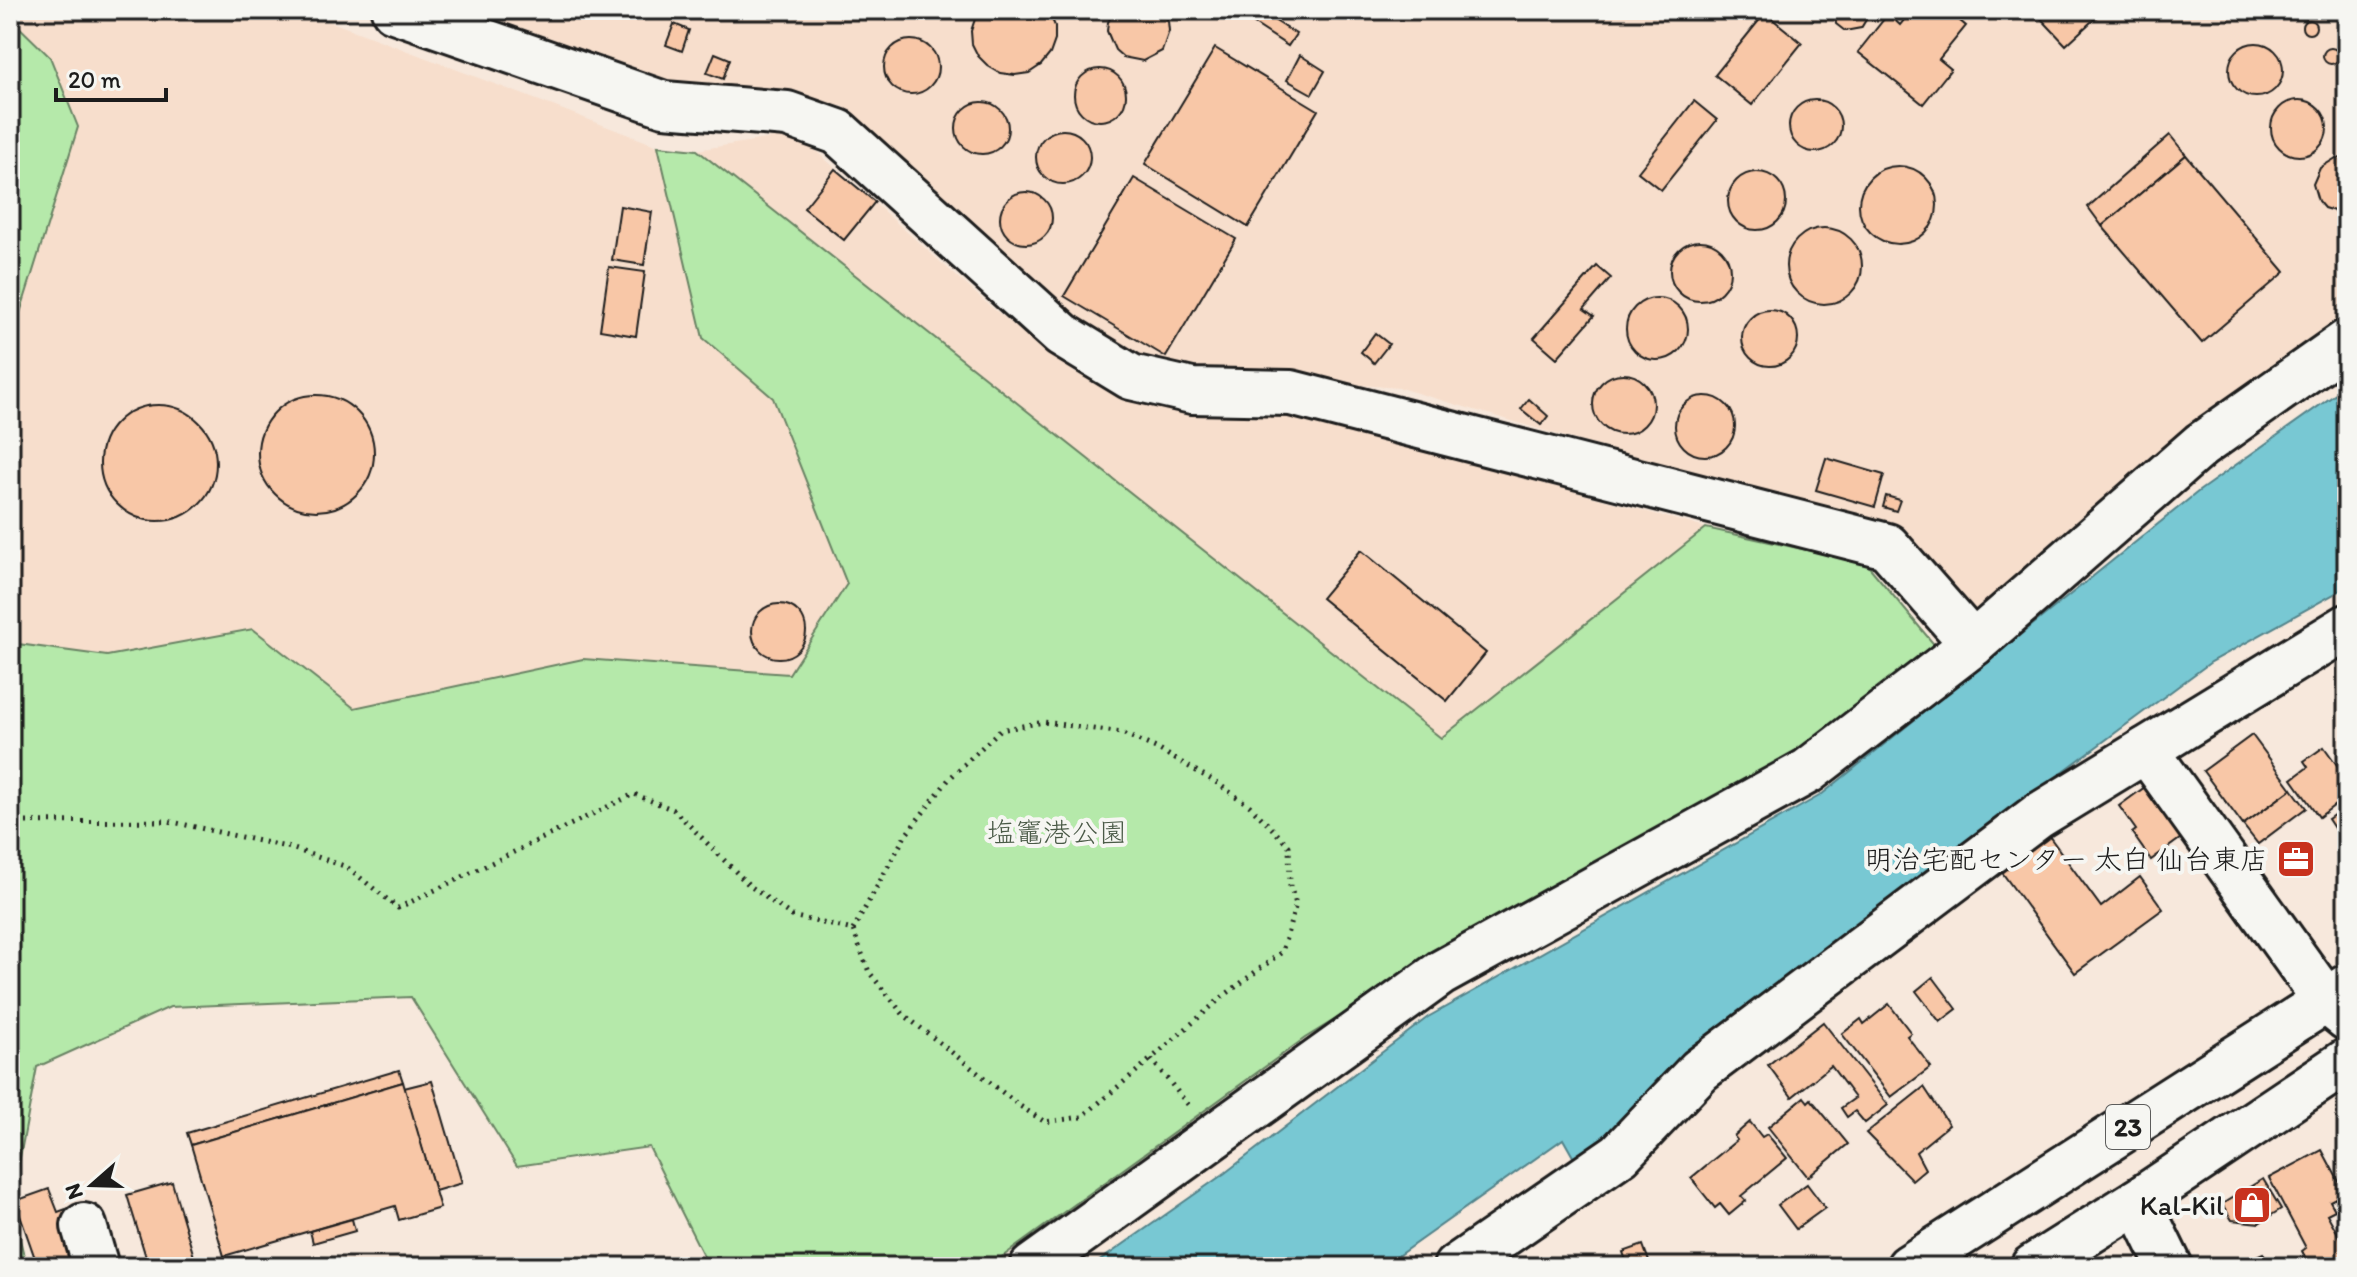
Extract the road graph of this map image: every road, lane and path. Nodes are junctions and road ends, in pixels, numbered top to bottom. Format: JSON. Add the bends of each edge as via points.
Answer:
{"nodes":[{"id":1,"x":394,"y":10,"type":"edge"},
{"id":2,"x":2347,"y":342,"type":"edge"},
{"id":3,"x":2347,"y":627,"type":"edge"},
{"id":4,"x":1973,"y":644,"type":"junction"},
{"id":5,"x":2146,"y":750,"type":"junction"},
{"id":6,"x":10,"y":822,"type":"edge"},
{"id":7,"x":853,"y":930,"type":"junction"},
{"id":8,"x":2340,"y":1002,"type":"edge"},
{"id":9,"x":1151,"y":1059,"type":"junction"},
{"id":10,"x":2347,"y":1061,"type":"edge"},
{"id":11,"x":1213,"y":1136,"type":"junction"},
{"id":12,"x":2138,"y":1201,"type":"junction"},
{"id":13,"x":1032,"y":1267,"type":"edge"},
{"id":14,"x":1456,"y":1267,"type":"edge"},
{"id":15,"x":1909,"y":1267,"type":"edge"},
{"id":16,"x":2033,"y":1267,"type":"edge"},
{"id":17,"x":2170,"y":1267,"type":"edge"}],
"edges":[{"from":1,"to":4,"type":"street","via":[[664,104],[787,114],[838,132],[1062,335],[1131,377],[1192,391],[1291,393],[1887,546]]},
{"from":2,"to":4,"type":"street","via":[[2201,445]]},
{"from":3,"to":5,"type":"street"},
{"from":4,"to":11,"type":"street","via":[[1808,771],[1441,973]]},
{"from":5,"to":8,"type":"street"},
{"from":5,"to":14,"type":"street","via":[[2038,816],[1700,1070],[1620,1154]]},
{"from":6,"to":7,"type":"path","via":[[183,824],[291,848],[347,867],[398,908],[634,794],[674,810],[750,886],[792,916]]},
{"from":7,"to":9,"type":"path","via":[[869,972],[903,1014],[1045,1122],[1082,1117]]},
{"from":7,"to":9,"type":"path","via":[[905,836],[949,779],[1000,730],[1044,722],[1122,733],[1250,806],[1289,846],[1296,904],[1282,952]]},
{"from":8,"to":15,"type":"street","number":"23"},
{"from":9,"to":11,"type":"path"},
{"from":10,"to":12,"type":"street","number":"23"},
{"from":11,"to":13,"type":"street"},
{"from":12,"to":16,"type":"street","number":"23"},
{"from":12,"to":17,"type":"street"}]}
